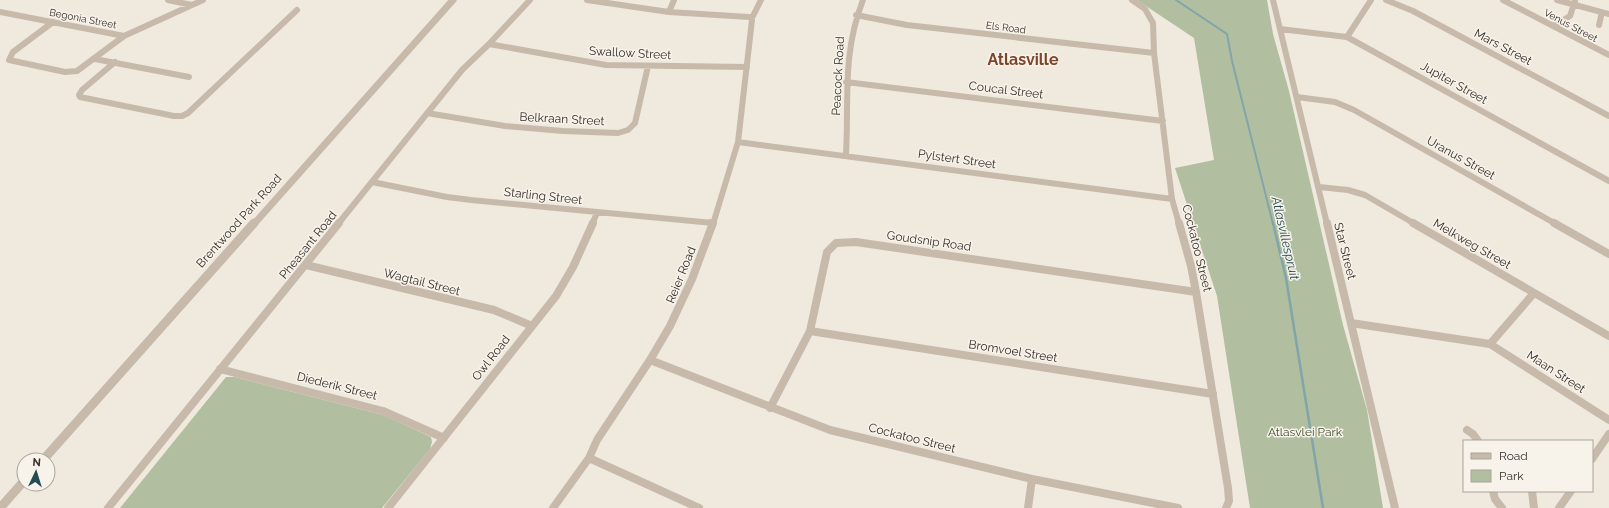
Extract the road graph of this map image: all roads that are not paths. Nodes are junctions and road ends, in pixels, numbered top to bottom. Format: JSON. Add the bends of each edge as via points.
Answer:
{"nodes":[{"id":1,"x":168,"y":0,"type":"edge"},
{"id":2,"x":203,"y":0,"type":"edge"},
{"id":3,"x":454,"y":0,"type":"edge"},
{"id":4,"x":530,"y":0,"type":"edge"},
{"id":5,"x":587,"y":0,"type":"edge"},
{"id":6,"x":674,"y":0,"type":"edge"},
{"id":7,"x":761,"y":0,"type":"edge"},
{"id":8,"x":863,"y":0,"type":"edge"},
{"id":9,"x":1132,"y":0,"type":"edge"},
{"id":10,"x":1273,"y":0,"type":"edge"},
{"id":11,"x":1371,"y":0,"type":"edge"},
{"id":12,"x":1386,"y":0,"type":"edge"},
{"id":13,"x":1503,"y":0,"type":"edge"},
{"id":14,"x":1517,"y":0,"type":"edge"},
{"id":15,"x":1557,"y":0,"type":"edge"},
{"id":16,"x":1575,"y":2,"type":"edge"},
{"id":17,"x":1510,"y":3,"type":"junction"},
{"id":18,"x":192,"y":5,"type":"junction"},
{"id":19,"x":297,"y":10,"type":"dead end"},
{"id":20,"x":0,"y":12,"type":"edge"},
{"id":21,"x":669,"y":12,"type":"junction"},
{"id":22,"x":1602,"y":12,"type":"junction"},
{"id":23,"x":1609,"y":14,"type":"edge"},
{"id":24,"x":856,"y":15,"type":"junction"},
{"id":25,"x":751,"y":18,"type":"junction"},
{"id":26,"x":53,"y":22,"type":"junction"},
{"id":27,"x":1599,"y":25,"type":"dead end"},
{"id":28,"x":1553,"y":26,"type":"junction"},
{"id":29,"x":1280,"y":30,"type":"junction"},
{"id":30,"x":124,"y":36,"type":"junction"},
{"id":31,"x":1347,"y":37,"type":"junction"},
{"id":32,"x":490,"y":44,"type":"junction"},
{"id":33,"x":1154,"y":53,"type":"junction"},
{"id":34,"x":1609,"y":55,"type":"edge"},
{"id":35,"x":95,"y":59,"type":"junction"},
{"id":36,"x":116,"y":62,"type":"junction"},
{"id":37,"x":648,"y":66,"type":"junction"},
{"id":38,"x":748,"y":67,"type":"junction"},
{"id":39,"x":189,"y":77,"type":"dead end"},
{"id":40,"x":846,"y":82,"type":"junction"},
{"id":41,"x":1297,"y":96,"type":"junction"},
{"id":42,"x":427,"y":113,"type":"junction"},
{"id":43,"x":1609,"y":116,"type":"edge"},
{"id":44,"x":1163,"y":121,"type":"junction"},
{"id":45,"x":738,"y":142,"type":"junction"},
{"id":46,"x":846,"y":155,"type":"junction"},
{"id":47,"x":1609,"y":181,"type":"edge"},
{"id":48,"x":372,"y":182,"type":"junction"},
{"id":49,"x":1319,"y":187,"type":"junction"},
{"id":50,"x":1172,"y":199,"type":"junction"},
{"id":51,"x":597,"y":213,"type":"junction"},
{"id":52,"x":712,"y":223,"type":"junction"},
{"id":53,"x":1609,"y":254,"type":"edge"},
{"id":54,"x":306,"y":265,"type":"junction"},
{"id":55,"x":1196,"y":292,"type":"junction"},
{"id":56,"x":1534,"y":293,"type":"junction"},
{"id":57,"x":1351,"y":323,"type":"junction"},
{"id":58,"x":532,"y":326,"type":"junction"},
{"id":59,"x":810,"y":331,"type":"junction"},
{"id":60,"x":1609,"y":336,"type":"edge"},
{"id":61,"x":1490,"y":344,"type":"junction"},
{"id":62,"x":650,"y":360,"type":"junction"},
{"id":63,"x":220,"y":369,"type":"junction"},
{"id":64,"x":1213,"y":394,"type":"junction"},
{"id":65,"x":770,"y":408,"type":"junction"},
{"id":66,"x":1609,"y":420,"type":"edge"},
{"id":67,"x":1467,"y":430,"type":"dead end"},
{"id":68,"x":1609,"y":434,"type":"edge"},
{"id":69,"x":444,"y":438,"type":"junction"},
{"id":70,"x":1477,"y":440,"type":"edge"},
{"id":71,"x":50,"y":452,"type":"edge"},
{"id":72,"x":589,"y":458,"type":"junction"},
{"id":73,"x":1593,"y":458,"type":"edge"},
{"id":74,"x":1032,"y":479,"type":"junction"},
{"id":75,"x":16,"y":490,"type":"edge"},
{"id":76,"x":1493,"y":492,"type":"edge"},
{"id":77,"x":1532,"y":492,"type":"edge"},
{"id":78,"x":1570,"y":492,"type":"edge"},
{"id":79,"x":0,"y":508,"type":"edge"},
{"id":80,"x":108,"y":508,"type":"edge"},
{"id":81,"x":388,"y":508,"type":"edge"},
{"id":82,"x":553,"y":508,"type":"edge"},
{"id":83,"x":699,"y":508,"type":"edge"},
{"id":84,"x":1028,"y":508,"type":"edge"},
{"id":85,"x":1178,"y":508,"type":"edge"},
{"id":86,"x":1226,"y":508,"type":"edge"},
{"id":87,"x":1395,"y":508,"type":"edge"},
{"id":88,"x":1502,"y":508,"type":"edge"},
{"id":89,"x":1534,"y":508,"type":"edge"},
{"id":90,"x":1559,"y":508,"type":"edge"}],
"edges":[{"from":1,"to":18,"type":"street"},
{"from":2,"to":18,"type":"street","name":"Begonia Street"},
{"from":3,"to":71,"type":"street","name":"Brentwood Park Road"},
{"from":4,"to":32,"type":"street","name":"Pheasant Road"},
{"from":5,"to":21,"type":"street"},
{"from":6,"to":21,"type":"street"},
{"from":7,"to":25,"type":"street","name":"Reier Road"},
{"from":8,"to":24,"type":"street","name":"Peacock Road"},
{"from":9,"to":33,"type":"street","name":"Cockatoo Street","via":[[1145,9],[1153,23]]},
{"from":10,"to":29,"type":"street","name":"Star Street"},
{"from":11,"to":31,"type":"street"},
{"from":12,"to":43,"type":"street","name":"Mars Street"},
{"from":13,"to":17,"type":"street","name":"Venus Street"},
{"from":14,"to":17,"type":"street"},
{"from":15,"to":16,"type":"street"},
{"from":16,"to":22,"type":"street"},
{"from":16,"to":28,"type":"street","via":[[1568,19]]},
{"from":17,"to":28,"type":"street","name":"Venus Street"},
{"from":18,"to":30,"type":"street","name":"Begonia Street"},
{"from":19,"to":36,"type":"street","via":[[182,116],[80,97],[82,90]]},
{"from":20,"to":26,"type":"street","name":"Begonia Street"},
{"from":21,"to":25,"type":"street"},
{"from":22,"to":23,"type":"street"},
{"from":22,"to":27,"type":"street"},
{"from":24,"to":33,"type":"street","name":"Els Road","via":[[907,25]]},
{"from":24,"to":40,"type":"street","name":"Peacock Road","via":[[851,33]]},
{"from":25,"to":38,"type":"street","name":"Reier Road"},
{"from":26,"to":30,"type":"street","name":"Begonia Street"},
{"from":26,"to":35,"type":"street","via":[[11,54],[9,60],[72,72]]},
{"from":28,"to":34,"type":"street","name":"Venus Street"},
{"from":29,"to":31,"type":"street","name":"Jupiter Street"},
{"from":29,"to":41,"type":"street","name":"Star Street"},
{"from":30,"to":35,"type":"street"},
{"from":31,"to":47,"type":"street","name":"Jupiter Street"},
{"from":32,"to":37,"type":"street","name":"Swallow Street","via":[[606,65]]},
{"from":32,"to":42,"type":"street","name":"Pheasant Road","via":[[462,70]]},
{"from":33,"to":44,"type":"street","name":"Cockatoo Street"},
{"from":35,"to":36,"type":"street"},
{"from":36,"to":39,"type":"street"},
{"from":37,"to":38,"type":"street","name":"Swallow Street"},
{"from":37,"to":42,"type":"street","name":"Belkraan Street","via":[[635,123],[624,131],[563,132],[517,128]]},
{"from":38,"to":45,"type":"street","name":"Reier Road"},
{"from":40,"to":44,"type":"street","name":"Coucal Street"},
{"from":40,"to":46,"type":"street","name":"Peacock Road"},
{"from":41,"to":49,"type":"street","name":"Star Street"},
{"from":41,"to":53,"type":"street","name":"Uranus Street","via":[[1335,102],[1354,110]]},
{"from":42,"to":48,"type":"street","name":"Pheasant Road"},
{"from":44,"to":50,"type":"street","name":"Cockatoo Street"},
{"from":45,"to":46,"type":"street","name":"Pylstert Street"},
{"from":45,"to":52,"type":"street","name":"Reier Road"},
{"from":46,"to":50,"type":"street","name":"Pylstert Street"},
{"from":48,"to":51,"type":"street","name":"Starling Street","via":[[447,198]]},
{"from":48,"to":54,"type":"street","name":"Pheasant Road"},
{"from":49,"to":56,"type":"street","name":"Melkweg Street","via":[[1348,190],[1365,195]]},
{"from":49,"to":57,"type":"street","name":"Star Street"},
{"from":50,"to":55,"type":"street","name":"Cockatoo Street"},
{"from":51,"to":52,"type":"street","name":"Starling Street"},
{"from":51,"to":58,"type":"street","name":"Owl Road","via":[[573,267],[556,296]]},
{"from":52,"to":62,"type":"street","name":"Reier Road","via":[[687,293]]},
{"from":54,"to":58,"type":"street","name":"Wagtail Street","via":[[494,310]]},
{"from":54,"to":63,"type":"street","name":"Pheasant Road"},
{"from":55,"to":59,"type":"street","name":"Goudsnip Road","via":[[846,242],[833,245],[827,252]]},
{"from":55,"to":64,"type":"street","name":"Cockatoo Street"},
{"from":56,"to":60,"type":"street","name":"Melkweg Street"},
{"from":56,"to":61,"type":"street"},
{"from":57,"to":61,"type":"street","name":"Maan Street"},
{"from":57,"to":87,"type":"street","name":"Star Street"},
{"from":58,"to":69,"type":"street","name":"Owl Road"},
{"from":59,"to":64,"type":"street","name":"Bromvoel Street"},
{"from":59,"to":65,"type":"street","name":"Goudsnip Road"},
{"from":61,"to":66,"type":"street","name":"Maan Street"},
{"from":62,"to":65,"type":"street","name":"Cockatoo Street"},
{"from":62,"to":72,"type":"street","name":"Reier Road","via":[[597,440]]},
{"from":63,"to":69,"type":"street","name":"Diederik Street","via":[[383,411]]},
{"from":63,"to":80,"type":"street","name":"Pheasant Road"},
{"from":64,"to":86,"type":"street","name":"Cockatoo Street","via":[[1229,495]]},
{"from":65,"to":74,"type":"street","name":"Cockatoo Street","via":[[830,430]]},
{"from":67,"to":70,"type":"street"},
{"from":68,"to":73,"type":"street"},
{"from":69,"to":81,"type":"street","name":"Owl Road"},
{"from":72,"to":82,"type":"street","name":"Reier Road"},
{"from":72,"to":83,"type":"street"},
{"from":74,"to":84,"type":"street"},
{"from":74,"to":85,"type":"street","name":"Cockatoo Street"},
{"from":75,"to":79,"type":"street"},
{"from":76,"to":88,"type":"street"},
{"from":77,"to":89,"type":"street"},
{"from":78,"to":90,"type":"street"}]}
